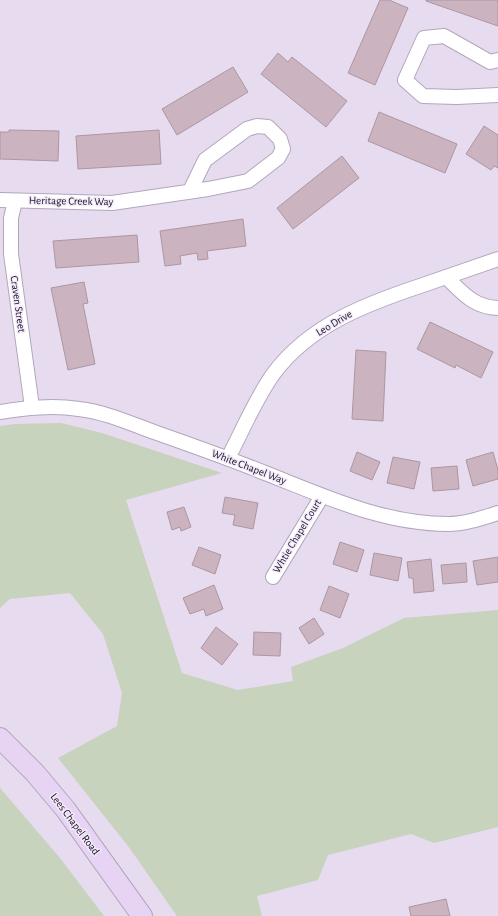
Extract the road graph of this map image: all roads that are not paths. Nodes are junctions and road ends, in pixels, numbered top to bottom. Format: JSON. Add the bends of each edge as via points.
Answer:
{"nodes":[{"id":1,"x":498,"y":60,"type":"edge"},
{"id":2,"x":498,"y":95,"type":"edge"},
{"id":3,"x":190,"y":191,"type":"junction"},
{"id":4,"x":0,"y":200,"type":"edge"},
{"id":5,"x":15,"y":200,"type":"junction"},
{"id":6,"x":498,"y":259,"type":"edge"},
{"id":7,"x":446,"y":277,"type":"junction"},
{"id":8,"x":498,"y":308,"type":"edge"},
{"id":9,"x":32,"y":407,"type":"junction"},
{"id":10,"x":0,"y":412,"type":"edge"},
{"id":11,"x":228,"y":458,"type":"junction"},
{"id":12,"x":322,"y":496,"type":"junction"},
{"id":13,"x":498,"y":513,"type":"edge"},
{"id":14,"x":273,"y":577,"type":"dead end"},
{"id":15,"x":0,"y":738,"type":"edge"},
{"id":16,"x":142,"y":916,"type":"edge"}],
"edges":[{"from":1,"to":2,"type":"street","via":[[490,62],[444,36],[424,38],[405,80],[423,96]]},
{"from":3,"to":3,"type":"street","name":"Heritage Creek Way","via":[[248,180],[278,158],[283,149],[280,139],[268,127],[257,126],[247,129],[205,160]]},
{"from":3,"to":5,"type":"street","name":"Heritage Creek Way","via":[[112,203]]},
{"from":4,"to":5,"type":"street","name":"Heritage Creek Way"},
{"from":5,"to":9,"type":"street","name":"Craven Street","via":[[11,218],[11,254]]},
{"from":6,"to":7,"type":"street","name":"Leo Drive"},
{"from":7,"to":8,"type":"street","via":[[473,302]]},
{"from":7,"to":11,"type":"street","name":"Leo Drive","via":[[358,308],[332,322],[298,348],[275,372],[260,394]]},
{"from":9,"to":10,"type":"street","name":"White Chapel Way"},
{"from":9,"to":11,"type":"street","name":"White Chapel Way","via":[[78,409],[103,414]]},
{"from":11,"to":12,"type":"street","name":"White Chapel Way"},
{"from":12,"to":13,"type":"street","name":"White Chapel Way","via":[[371,513],[403,520],[449,524]]},
{"from":12,"to":14,"type":"street","name":"Whtie Chapel Court"},
{"from":15,"to":16,"type":"main road","name":"Lees Chapel Road","via":[[35,773],[66,810]]}]}
